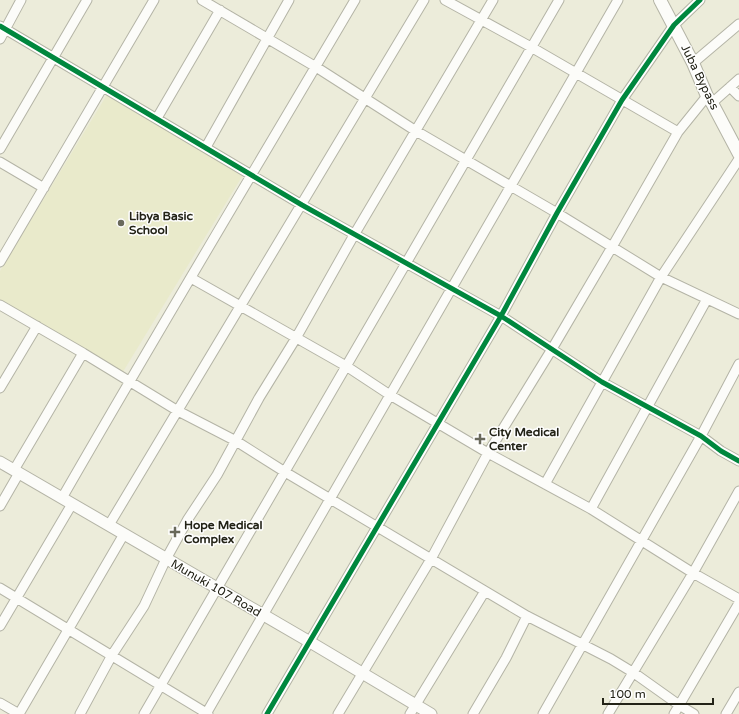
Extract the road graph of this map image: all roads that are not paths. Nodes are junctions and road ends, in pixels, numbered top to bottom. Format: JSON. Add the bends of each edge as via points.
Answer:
{"nodes":[{"id":1,"x":22,"y":0,"type":"edge"},
{"id":2,"x":87,"y":0,"type":"edge"},
{"id":3,"x":154,"y":0,"type":"edge"},
{"id":4,"x":202,"y":0,"type":"edge"},
{"id":5,"x":289,"y":0,"type":"edge"},
{"id":6,"x":355,"y":0,"type":"edge"},
{"id":7,"x":424,"y":0,"type":"edge"},
{"id":8,"x":445,"y":0,"type":"edge"},
{"id":9,"x":493,"y":0,"type":"edge"},
{"id":10,"x":558,"y":0,"type":"edge"},
{"id":11,"x":618,"y":0,"type":"edge"},
{"id":12,"x":660,"y":0,"type":"edge"},
{"id":13,"x":700,"y":0,"type":"edge"},
{"id":14,"x":220,"y":10,"type":"junction"},
{"id":15,"x":482,"y":20,"type":"junction"},
{"id":16,"x":739,"y":24,"type":"edge"},
{"id":17,"x":674,"y":25,"type":"junction"},
{"id":18,"x":3,"y":28,"type":"edge"},
{"id":19,"x":0,"y":39,"type":"edge"},
{"id":20,"x":267,"y":39,"type":"junction"},
{"id":21,"x":531,"y":47,"type":"junction"},
{"id":22,"x":53,"y":58,"type":"junction"},
{"id":23,"x":693,"y":63,"type":"junction"},
{"id":24,"x":316,"y":67,"type":"junction"},
{"id":25,"x":576,"y":74,"type":"junction"},
{"id":26,"x":739,"y":79,"type":"edge"},
{"id":27,"x":103,"y":87,"type":"junction"},
{"id":28,"x":730,"y":87,"type":"junction"},
{"id":29,"x":739,"y":96,"type":"edge"},
{"id":30,"x":366,"y":98,"type":"junction"},
{"id":31,"x":622,"y":100,"type":"junction"},
{"id":32,"x":710,"y":100,"type":"junction"},
{"id":33,"x":157,"y":118,"type":"junction"},
{"id":34,"x":416,"y":131,"type":"junction"},
{"id":35,"x":678,"y":132,"type":"junction"},
{"id":36,"x":206,"y":147,"type":"junction"},
{"id":37,"x":0,"y":149,"type":"edge"},
{"id":38,"x":738,"y":152,"type":"edge"},
{"id":39,"x":466,"y":160,"type":"junction"},
{"id":40,"x":0,"y":162,"type":"edge"},
{"id":41,"x":252,"y":175,"type":"junction"},
{"id":42,"x":510,"y":186,"type":"junction"},
{"id":43,"x":44,"y":188,"type":"junction"},
{"id":44,"x":302,"y":205,"type":"junction"},
{"id":45,"x":557,"y":213,"type":"junction"},
{"id":46,"x":354,"y":235,"type":"junction"},
{"id":47,"x":612,"y":247,"type":"junction"},
{"id":48,"x":0,"y":262,"type":"edge"},
{"id":49,"x":406,"y":263,"type":"junction"},
{"id":50,"x":661,"y":277,"type":"junction"},
{"id":51,"x":191,"y":278,"type":"junction"},
{"id":52,"x":452,"y":288,"type":"junction"},
{"id":53,"x":707,"y":299,"type":"junction"},
{"id":54,"x":0,"y":305,"type":"edge"},
{"id":55,"x":240,"y":307,"type":"junction"},
{"id":56,"x":739,"y":314,"type":"edge"},
{"id":57,"x":501,"y":316,"type":"junction"},
{"id":58,"x":37,"y":326,"type":"junction"},
{"id":59,"x":296,"y":338,"type":"junction"},
{"id":60,"x":552,"y":349,"type":"junction"},
{"id":61,"x":83,"y":353,"type":"junction"},
{"id":62,"x":739,"y":364,"type":"edge"},
{"id":63,"x":346,"y":366,"type":"junction"},
{"id":64,"x":128,"y":382,"type":"junction"},
{"id":65,"x":602,"y":382,"type":"junction"},
{"id":66,"x":0,"y":388,"type":"edge"},
{"id":67,"x":390,"y":395,"type":"junction"},
{"id":68,"x":647,"y":406,"type":"junction"},
{"id":69,"x":178,"y":411,"type":"junction"},
{"id":70,"x":438,"y":423,"type":"junction"},
{"id":71,"x":701,"y":436,"type":"junction"},
{"id":72,"x":236,"y":441,"type":"junction"},
{"id":73,"x":488,"y":453,"type":"junction"},
{"id":74,"x":739,"y":461,"type":"edge"},
{"id":75,"x":0,"y":462,"type":"edge"},
{"id":76,"x":17,"y":472,"type":"junction"},
{"id":77,"x":284,"y":472,"type":"junction"},
{"id":78,"x":545,"y":484,"type":"junction"},
{"id":79,"x":739,"y":490,"type":"edge"},
{"id":80,"x":62,"y":498,"type":"junction"},
{"id":81,"x":330,"y":499,"type":"junction"},
{"id":82,"x":72,"y":504,"type":"junction"},
{"id":83,"x":0,"y":506,"type":"edge"},
{"id":84,"x":591,"y":509,"type":"junction"},
{"id":85,"x":109,"y":525,"type":"junction"},
{"id":86,"x":377,"y":528,"type":"junction"},
{"id":87,"x":124,"y":534,"type":"junction"},
{"id":88,"x":641,"y":541,"type":"junction"},
{"id":89,"x":166,"y":559,"type":"junction"},
{"id":90,"x":431,"y":559,"type":"junction"},
{"id":91,"x":693,"y":573,"type":"junction"},
{"id":92,"x":0,"y":588,"type":"edge"},
{"id":93,"x":217,"y":588,"type":"junction"},
{"id":94,"x":485,"y":591,"type":"junction"},
{"id":95,"x":16,"y":598,"type":"junction"},
{"id":96,"x":739,"y":599,"type":"edge"},
{"id":97,"x":739,"y":603,"type":"edge"},
{"id":98,"x":263,"y":615,"type":"junction"},
{"id":99,"x":527,"y":616,"type":"junction"},
{"id":100,"x":0,"y":626,"type":"edge"},
{"id":101,"x":69,"y":630,"type":"junction"},
{"id":102,"x":310,"y":642,"type":"junction"},
{"id":103,"x":582,"y":645,"type":"junction"},
{"id":104,"x":112,"y":655,"type":"junction"},
{"id":105,"x":634,"y":672,"type":"junction"},
{"id":106,"x":362,"y":673,"type":"junction"},
{"id":107,"x":161,"y":685,"type":"junction"},
{"id":108,"x":739,"y":692,"type":"edge"},
{"id":109,"x":0,"y":703,"type":"edge"},
{"id":110,"x":415,"y":704,"type":"junction"},
{"id":111,"x":679,"y":705,"type":"junction"},
{"id":112,"x":19,"y":714,"type":"edge"},
{"id":113,"x":80,"y":714,"type":"edge"},
{"id":114,"x":144,"y":714,"type":"edge"},
{"id":115,"x":207,"y":714,"type":"edge"},
{"id":116,"x":267,"y":714,"type":"edge"},
{"id":117,"x":338,"y":714,"type":"edge"},
{"id":118,"x":410,"y":714,"type":"edge"},
{"id":119,"x":431,"y":714,"type":"edge"},
{"id":120,"x":473,"y":714,"type":"edge"},
{"id":121,"x":543,"y":714,"type":"edge"},
{"id":122,"x":608,"y":714,"type":"edge"},
{"id":123,"x":674,"y":714,"type":"edge"},
{"id":124,"x":694,"y":714,"type":"edge"},
{"id":125,"x":726,"y":714,"type":"edge"}],
"edges":[{"from":1,"to":18,"type":"street"},
{"from":2,"to":22,"type":"street"},
{"from":3,"to":27,"type":"street"},
{"from":4,"to":14,"type":"street"},
{"from":5,"to":20,"type":"street"},
{"from":6,"to":24,"type":"street"},
{"from":7,"to":30,"type":"street"},
{"from":8,"to":15,"type":"street"},
{"from":9,"to":15,"type":"street"},
{"from":10,"to":21,"type":"street"},
{"from":11,"to":25,"type":"street"},
{"from":12,"to":17,"type":"main road","name":"Juba Bypass"},
{"from":13,"to":17,"type":"street"},
{"from":14,"to":20,"type":"street"},
{"from":14,"to":33,"type":"street"},
{"from":15,"to":21,"type":"street"},
{"from":15,"to":34,"type":"street"},
{"from":16,"to":23,"type":"street"},
{"from":17,"to":23,"type":"main road","name":"Juba Bypass"},
{"from":17,"to":31,"type":"street"},
{"from":18,"to":19,"type":"street"},
{"from":18,"to":22,"type":"street"},
{"from":20,"to":24,"type":"street"},
{"from":20,"to":36,"type":"street"},
{"from":21,"to":25,"type":"street"},
{"from":21,"to":39,"type":"street"},
{"from":22,"to":27,"type":"street"},
{"from":22,"to":37,"type":"street"},
{"from":23,"to":32,"type":"main road","name":"Juba Bypass"},
{"from":24,"to":30,"type":"street"},
{"from":24,"to":41,"type":"street"},
{"from":25,"to":31,"type":"street"},
{"from":25,"to":42,"type":"street"},
{"from":26,"to":28,"type":"street"},
{"from":27,"to":33,"type":"street"},
{"from":27,"to":43,"type":"street"},
{"from":28,"to":29,"type":"street"},
{"from":28,"to":32,"type":"street"},
{"from":30,"to":34,"type":"street"},
{"from":30,"to":44,"type":"street"},
{"from":31,"to":35,"type":"street"},
{"from":31,"to":45,"type":"street"},
{"from":32,"to":35,"type":"street"},
{"from":32,"to":38,"type":"main road","name":"Juba Bypass"},
{"from":33,"to":36,"type":"street"},
{"from":34,"to":39,"type":"street"},
{"from":34,"to":46,"type":"street"},
{"from":35,"to":47,"type":"street"},
{"from":36,"to":41,"type":"street"},
{"from":38,"to":50,"type":"street"},
{"from":39,"to":42,"type":"street"},
{"from":39,"to":49,"type":"street"},
{"from":40,"to":43,"type":"street"},
{"from":41,"to":44,"type":"street"},
{"from":41,"to":51,"type":"street"},
{"from":42,"to":45,"type":"street"},
{"from":42,"to":52,"type":"street"},
{"from":43,"to":48,"type":"street"},
{"from":44,"to":46,"type":"street"},
{"from":44,"to":55,"type":"street"},
{"from":45,"to":47,"type":"street"},
{"from":45,"to":57,"type":"street"},
{"from":46,"to":49,"type":"street"},
{"from":46,"to":59,"type":"street"},
{"from":47,"to":50,"type":"street"},
{"from":47,"to":60,"type":"street"},
{"from":49,"to":52,"type":"street"},
{"from":49,"to":63,"type":"street"},
{"from":50,"to":53,"type":"street"},
{"from":50,"to":65,"type":"street"},
{"from":51,"to":55,"type":"street"},
{"from":51,"to":64,"type":"street"},
{"from":52,"to":57,"type":"street"},
{"from":52,"to":67,"type":"street"},
{"from":53,"to":56,"type":"street"},
{"from":53,"to":68,"type":"street"},
{"from":54,"to":58,"type":"street"},
{"from":55,"to":59,"type":"street"},
{"from":55,"to":69,"type":"street"},
{"from":57,"to":60,"type":"street"},
{"from":57,"to":70,"type":"street"},
{"from":58,"to":61,"type":"street"},
{"from":58,"to":66,"type":"street"},
{"from":59,"to":63,"type":"street"},
{"from":59,"to":72,"type":"street"},
{"from":60,"to":65,"type":"street"},
{"from":60,"to":73,"type":"street"},
{"from":61,"to":64,"type":"street"},
{"from":61,"to":76,"type":"street"},
{"from":62,"to":71,"type":"street"},
{"from":63,"to":67,"type":"street"},
{"from":63,"to":77,"type":"street"},
{"from":64,"to":69,"type":"street"},
{"from":64,"to":80,"type":"street"},
{"from":65,"to":68,"type":"street"},
{"from":65,"to":78,"type":"street"},
{"from":67,"to":70,"type":"street"},
{"from":67,"to":81,"type":"street"},
{"from":68,"to":71,"type":"street"},
{"from":68,"to":84,"type":"street"},
{"from":69,"to":72,"type":"street"},
{"from":69,"to":85,"type":"street"},
{"from":70,"to":73,"type":"street"},
{"from":70,"to":86,"type":"street"},
{"from":71,"to":74,"type":"street"},
{"from":71,"to":88,"type":"street"},
{"from":72,"to":77,"type":"street"},
{"from":72,"to":89,"type":"street"},
{"from":73,"to":78,"type":"street"},
{"from":73,"to":90,"type":"street"},
{"from":75,"to":76,"type":"street","name":"Munuki 107 Road"},
{"from":76,"to":80,"type":"street","name":"Munuki 107 Road"},
{"from":76,"to":83,"type":"street"},
{"from":77,"to":81,"type":"street"},
{"from":77,"to":93,"type":"street"},
{"from":78,"to":84,"type":"street"},
{"from":79,"to":91,"type":"street"},
{"from":80,"to":82,"type":"street","name":"Munuki 107 Road"},
{"from":81,"to":86,"type":"street"},
{"from":81,"to":98,"type":"street"},
{"from":82,"to":85,"type":"street","name":"Munuki 107 Road"},
{"from":82,"to":95,"type":"street"},
{"from":84,"to":88,"type":"street"},
{"from":85,"to":87,"type":"street","name":"Munuki 107 Road"},
{"from":86,"to":90,"type":"street"},
{"from":86,"to":102,"type":"street"},
{"from":87,"to":89,"type":"street","name":"Munuki 107 Road"},
{"from":87,"to":101,"type":"street"},
{"from":88,"to":91,"type":"street"},
{"from":88,"to":103,"type":"street"},
{"from":89,"to":93,"type":"street","name":"Munuki 107 Road"},
{"from":89,"to":104,"type":"street","via":[[144,606]]},
{"from":90,"to":94,"type":"street"},
{"from":90,"to":106,"type":"street"},
{"from":91,"to":96,"type":"street"},
{"from":91,"to":105,"type":"street"},
{"from":92,"to":95,"type":"street"},
{"from":93,"to":98,"type":"street","name":"Munuki 107 Road"},
{"from":93,"to":107,"type":"street"},
{"from":94,"to":99,"type":"street"},
{"from":94,"to":110,"type":"street"},
{"from":95,"to":100,"type":"street"},
{"from":95,"to":101,"type":"street"},
{"from":97,"to":111,"type":"street"},
{"from":98,"to":102,"type":"street","name":"Munuki 107 Road"},
{"from":98,"to":115,"type":"street"},
{"from":99,"to":103,"type":"street"},
{"from":99,"to":120,"type":"street"},
{"from":101,"to":104,"type":"street"},
{"from":101,"to":112,"type":"street"},
{"from":102,"to":106,"type":"street","name":"Munuki 107 Road"},
{"from":102,"to":116,"type":"street"},
{"from":103,"to":105,"type":"street"},
{"from":103,"to":121,"type":"street"},
{"from":104,"to":107,"type":"street"},
{"from":104,"to":113,"type":"street"},
{"from":105,"to":111,"type":"street"},
{"from":105,"to":122,"type":"street"},
{"from":106,"to":110,"type":"street","name":"Munuki 107 Road"},
{"from":106,"to":117,"type":"street"},
{"from":107,"to":114,"type":"street"},
{"from":107,"to":115,"type":"street"},
{"from":108,"to":125,"type":"street"},
{"from":109,"to":112,"type":"street"},
{"from":110,"to":118,"type":"street"},
{"from":110,"to":119,"type":"street","name":"Munuki 107 Road"},
{"from":111,"to":123,"type":"street"},
{"from":111,"to":124,"type":"street"}]}
